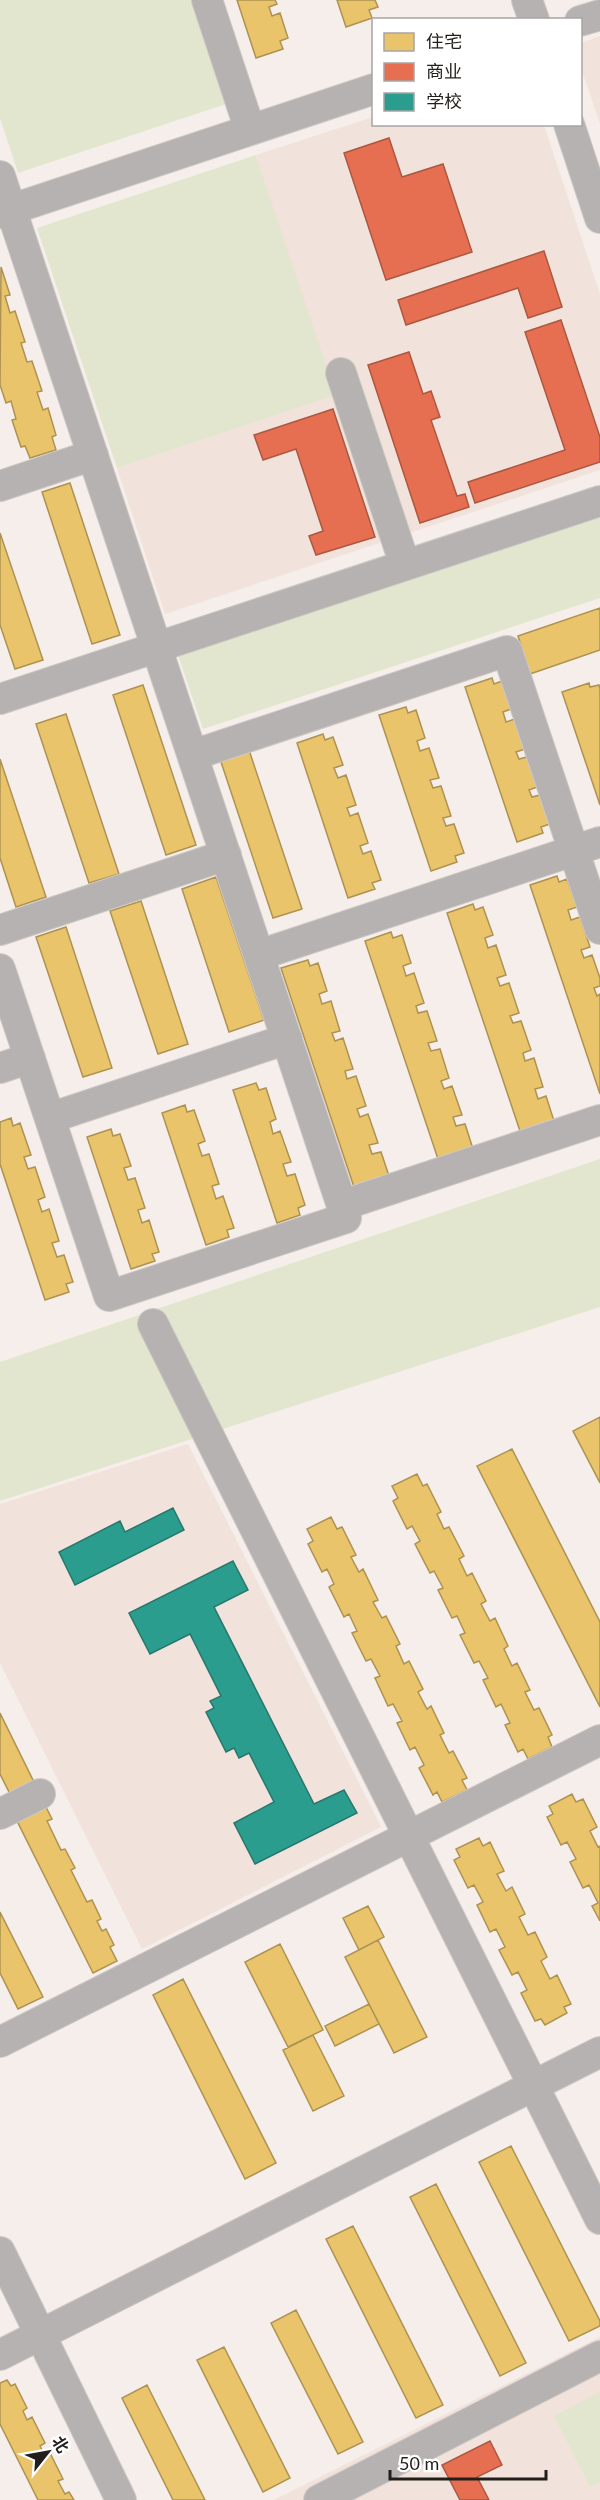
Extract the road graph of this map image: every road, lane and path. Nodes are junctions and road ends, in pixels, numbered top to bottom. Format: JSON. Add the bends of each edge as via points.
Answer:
{"nodes":[{"id":1,"x":207,"y":0,"type":"edge"},
{"id":2,"x":527,"y":0,"type":"edge"},
{"id":3,"x":600,"y":15,"type":"edge"},
{"id":4,"x":533,"y":18,"type":"edge"},
{"id":5,"x":582,"y":20,"type":"edge"},
{"id":6,"x":372,"y":90,"type":"edge"},
{"id":7,"x":570,"y":126,"type":"edge"},
{"id":8,"x":250,"y":130,"type":"junction"},
{"id":9,"x":0,"y":176,"type":"edge"},
{"id":10,"x":6,"y":211,"type":"edge"},
{"id":11,"x":600,"y":218,"type":"edge"},
{"id":12,"x":341,"y":373,"type":"dead end"},
{"id":13,"x":93,"y":455,"type":"junction"},
{"id":14,"x":0,"y":486,"type":"edge"},
{"id":15,"x":600,"y":501,"type":"edge"},
{"id":16,"x":405,"y":565,"type":"junction"},
{"id":17,"x":156,"y":647,"type":"junction"},
{"id":18,"x":0,"y":699,"type":"edge"},
{"id":19,"x":193,"y":755,"type":"junction"},
{"id":20,"x":587,"y":846,"type":"edge"},
{"id":21,"x":226,"y":855,"type":"junction"},
{"id":22,"x":600,"y":929,"type":"edge"},
{"id":23,"x":0,"y":930,"type":"edge"},
{"id":24,"x":259,"y":955,"type":"junction"},
{"id":25,"x":0,"y":969,"type":"edge"},
{"id":26,"x":287,"y":1040,"type":"junction"},
{"id":27,"x":30,"y":1058,"type":"junction"},
{"id":28,"x":0,"y":1068,"type":"edge"},
{"id":29,"x":50,"y":1118,"type":"junction"},
{"id":30,"x":600,"y":1120,"type":"edge"},
{"id":31,"x":343,"y":1205,"type":"junction"},
{"id":32,"x":153,"y":1324,"type":"dead end"},
{"id":33,"x":600,"y":1740,"type":"edge"},
{"id":34,"x":40,"y":1794,"type":"dead end"},
{"id":35,"x":0,"y":1814,"type":"edge"},
{"id":36,"x":409,"y":1837,"type":"junction"},
{"id":37,"x":0,"y":2042,"type":"edge"},
{"id":38,"x":600,"y":2052,"type":"edge"},
{"id":39,"x":534,"y":2087,"type":"junction"},
{"id":40,"x":600,"y":2219,"type":"edge"},
{"id":41,"x":0,"y":2252,"type":"edge"},
{"id":42,"x":41,"y":2335,"type":"junction"},
{"id":43,"x":0,"y":2355,"type":"edge"},
{"id":44,"x":600,"y":2356,"type":"edge"},
{"id":45,"x":122,"y":2500,"type":"edge"},
{"id":46,"x":319,"y":2500,"type":"edge"}],
"edges":[{"from":1,"to":8,"type":"lane"},
{"from":2,"to":4,"type":"lane"},
{"from":3,"to":5,"type":"lane"},
{"from":6,"to":8,"type":"lane"},
{"from":7,"to":11,"type":"lane"},
{"from":8,"to":10,"type":"lane"},
{"from":9,"to":10,"type":"lane"},
{"from":10,"to":13,"type":"lane"},
{"from":12,"to":16,"type":"lane"},
{"from":13,"to":14,"type":"lane"},
{"from":13,"to":17,"type":"lane"},
{"from":15,"to":16,"type":"lane"},
{"from":16,"to":17,"type":"lane"},
{"from":17,"to":18,"type":"lane"},
{"from":17,"to":19,"type":"lane"},
{"from":19,"to":20,"type":"lane","via":[[507,651]]},
{"from":19,"to":21,"type":"lane"},
{"from":20,"to":22,"type":"lane"},
{"from":20,"to":24,"type":"lane"},
{"from":21,"to":23,"type":"lane"},
{"from":21,"to":24,"type":"lane"},
{"from":24,"to":26,"type":"lane"},
{"from":25,"to":27,"type":"lane"},
{"from":26,"to":29,"type":"lane"},
{"from":26,"to":31,"type":"lane"},
{"from":27,"to":28,"type":"lane"},
{"from":27,"to":29,"type":"lane"},
{"from":29,"to":31,"type":"lane","via":[[109,1296],[346,1218]]},
{"from":30,"to":31,"type":"lane"},
{"from":32,"to":36,"type":"lane"},
{"from":33,"to":36,"type":"lane"},
{"from":34,"to":35,"type":"lane"},
{"from":36,"to":37,"type":"lane"},
{"from":36,"to":39,"type":"lane"},
{"from":38,"to":39,"type":"lane"},
{"from":39,"to":40,"type":"lane"},
{"from":39,"to":42,"type":"lane"},
{"from":41,"to":42,"type":"lane"},
{"from":42,"to":43,"type":"lane"},
{"from":42,"to":45,"type":"lane"},
{"from":44,"to":46,"type":"lane"}]}
